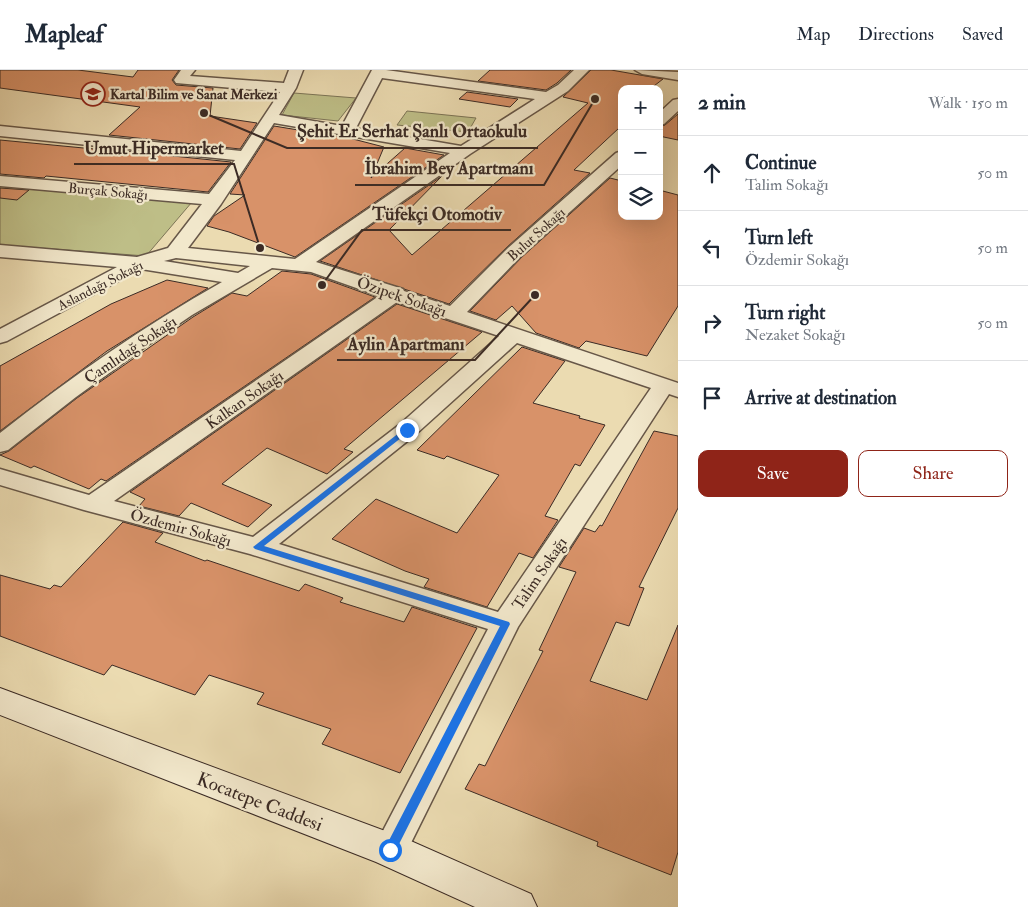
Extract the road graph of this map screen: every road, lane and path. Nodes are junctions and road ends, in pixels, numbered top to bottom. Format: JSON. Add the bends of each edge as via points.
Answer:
{"nodes":[{"id":1,"x":296,"y":70,"type":"edge"},
{"id":2,"x":582,"y":70,"type":"edge"},
{"id":3,"x":642,"y":70,"type":"edge"},
{"id":4,"x":379,"y":71,"type":"edge"},
{"id":5,"x":185,"y":75,"type":"edge"},
{"id":6,"x":678,"y":76,"type":"edge"},
{"id":7,"x":289,"y":88,"type":"junction"},
{"id":8,"x":549,"y":97,"type":"junction"},
{"id":9,"x":678,"y":103,"type":"edge"},
{"id":10,"x":663,"y":117,"type":"edge"},
{"id":11,"x":270,"y":118,"type":"junction"},
{"id":12,"x":347,"y":130,"type":"junction"},
{"id":13,"x":0,"y":131,"type":"edge"},
{"id":14,"x":464,"y":151,"type":"junction"},
{"id":15,"x":246,"y":156,"type":"junction"},
{"id":16,"x":618,"y":160,"type":"edge"},
{"id":17,"x":0,"y":181,"type":"edge"},
{"id":18,"x":215,"y":200,"type":"junction"},
{"id":19,"x":0,"y":251,"type":"edge"},
{"id":20,"x":176,"y":252,"type":"junction"},
{"id":21,"x":138,"y":263,"type":"junction"},
{"id":22,"x":267,"y":263,"type":"junction"},
{"id":23,"x":298,"y":266,"type":"junction"},
{"id":24,"x":241,"y":280,"type":"junction"},
{"id":25,"x":396,"y":293,"type":"junction"},
{"id":26,"x":454,"y":314,"type":"junction"},
{"id":27,"x":513,"y":335,"type":"junction"},
{"id":28,"x":0,"y":337,"type":"edge"},
{"id":29,"x":671,"y":388,"type":"edge"},
{"id":30,"x":0,"y":445,"type":"edge"},
{"id":31,"x":0,"y":477,"type":"edge"},
{"id":32,"x":93,"y":504,"type":"junction"},
{"id":33,"x":258,"y":547,"type":"junction"},
{"id":34,"x":506,"y":624,"type":"junction"},
{"id":35,"x":0,"y":701,"type":"edge"},
{"id":36,"x":390,"y":850,"type":"junction"},
{"id":37,"x":518,"y":907,"type":"edge"}],
"edges":[{"from":1,"to":7,"type":"street"},
{"from":2,"to":8,"type":"street"},
{"from":3,"to":6,"type":"street"},
{"from":4,"to":8,"type":"street","via":[[462,78]]},
{"from":4,"to":12,"type":"street"},
{"from":5,"to":7,"type":"street"},
{"from":7,"to":11,"type":"street"},
{"from":8,"to":14,"type":"street"},
{"from":9,"to":10,"type":"street"},
{"from":11,"to":12,"type":"street"},
{"from":11,"to":15,"type":"street"},
{"from":12,"to":14,"type":"street"},
{"from":13,"to":15,"type":"street"},
{"from":14,"to":23,"type":"street"},
{"from":15,"to":18,"type":"street"},
{"from":16,"to":26,"type":"street","name":"Bulut Sokağı","via":[[524,243]]},
{"from":17,"to":18,"type":"street","name":"Burçak Sokağı"},
{"from":18,"to":20,"type":"street"},
{"from":19,"to":21,"type":"street"},
{"from":20,"to":21,"type":"street","name":"Aslandağı Sokağı"},
{"from":20,"to":22,"type":"street","name":"Özipek Sokağı"},
{"from":21,"to":24,"type":"street"},
{"from":21,"to":28,"type":"street","name":"Aslandağı Sokağı"},
{"from":22,"to":23,"type":"street","name":"Özipek Sokağı"},
{"from":22,"to":24,"type":"street","name":"Çamlıdağ Sokağı"},
{"from":23,"to":25,"type":"street","name":"Özipek Sokağı","via":[[314,267]]},
{"from":24,"to":30,"type":"street","name":"Çamlıdağ Sokağı","via":[[185,311],[54,401]]},
{"from":25,"to":26,"type":"street","name":"Özipek Sokağı"},
{"from":25,"to":32,"type":"street","name":"Kalkan Sokağı"},
{"from":26,"to":27,"type":"street","name":"Özipek Sokağı"},
{"from":27,"to":29,"type":"street","name":"Özipek Sokağı"},
{"from":27,"to":33,"type":"street","via":[[407,430]]},
{"from":29,"to":34,"type":"street","name":"Talim Sokağı"},
{"from":31,"to":32,"type":"street","name":"Özdemir Sokağı"},
{"from":32,"to":33,"type":"street","name":"Özdemir Sokağı"},
{"from":33,"to":34,"type":"street","name":"Özdemir Sokağı"},
{"from":34,"to":36,"type":"street","name":"Talim Sokağı"},
{"from":35,"to":36,"type":"street","name":"Kocatepe Caddesi"},
{"from":36,"to":37,"type":"street","name":"Kocatepe Caddesi"}]}
